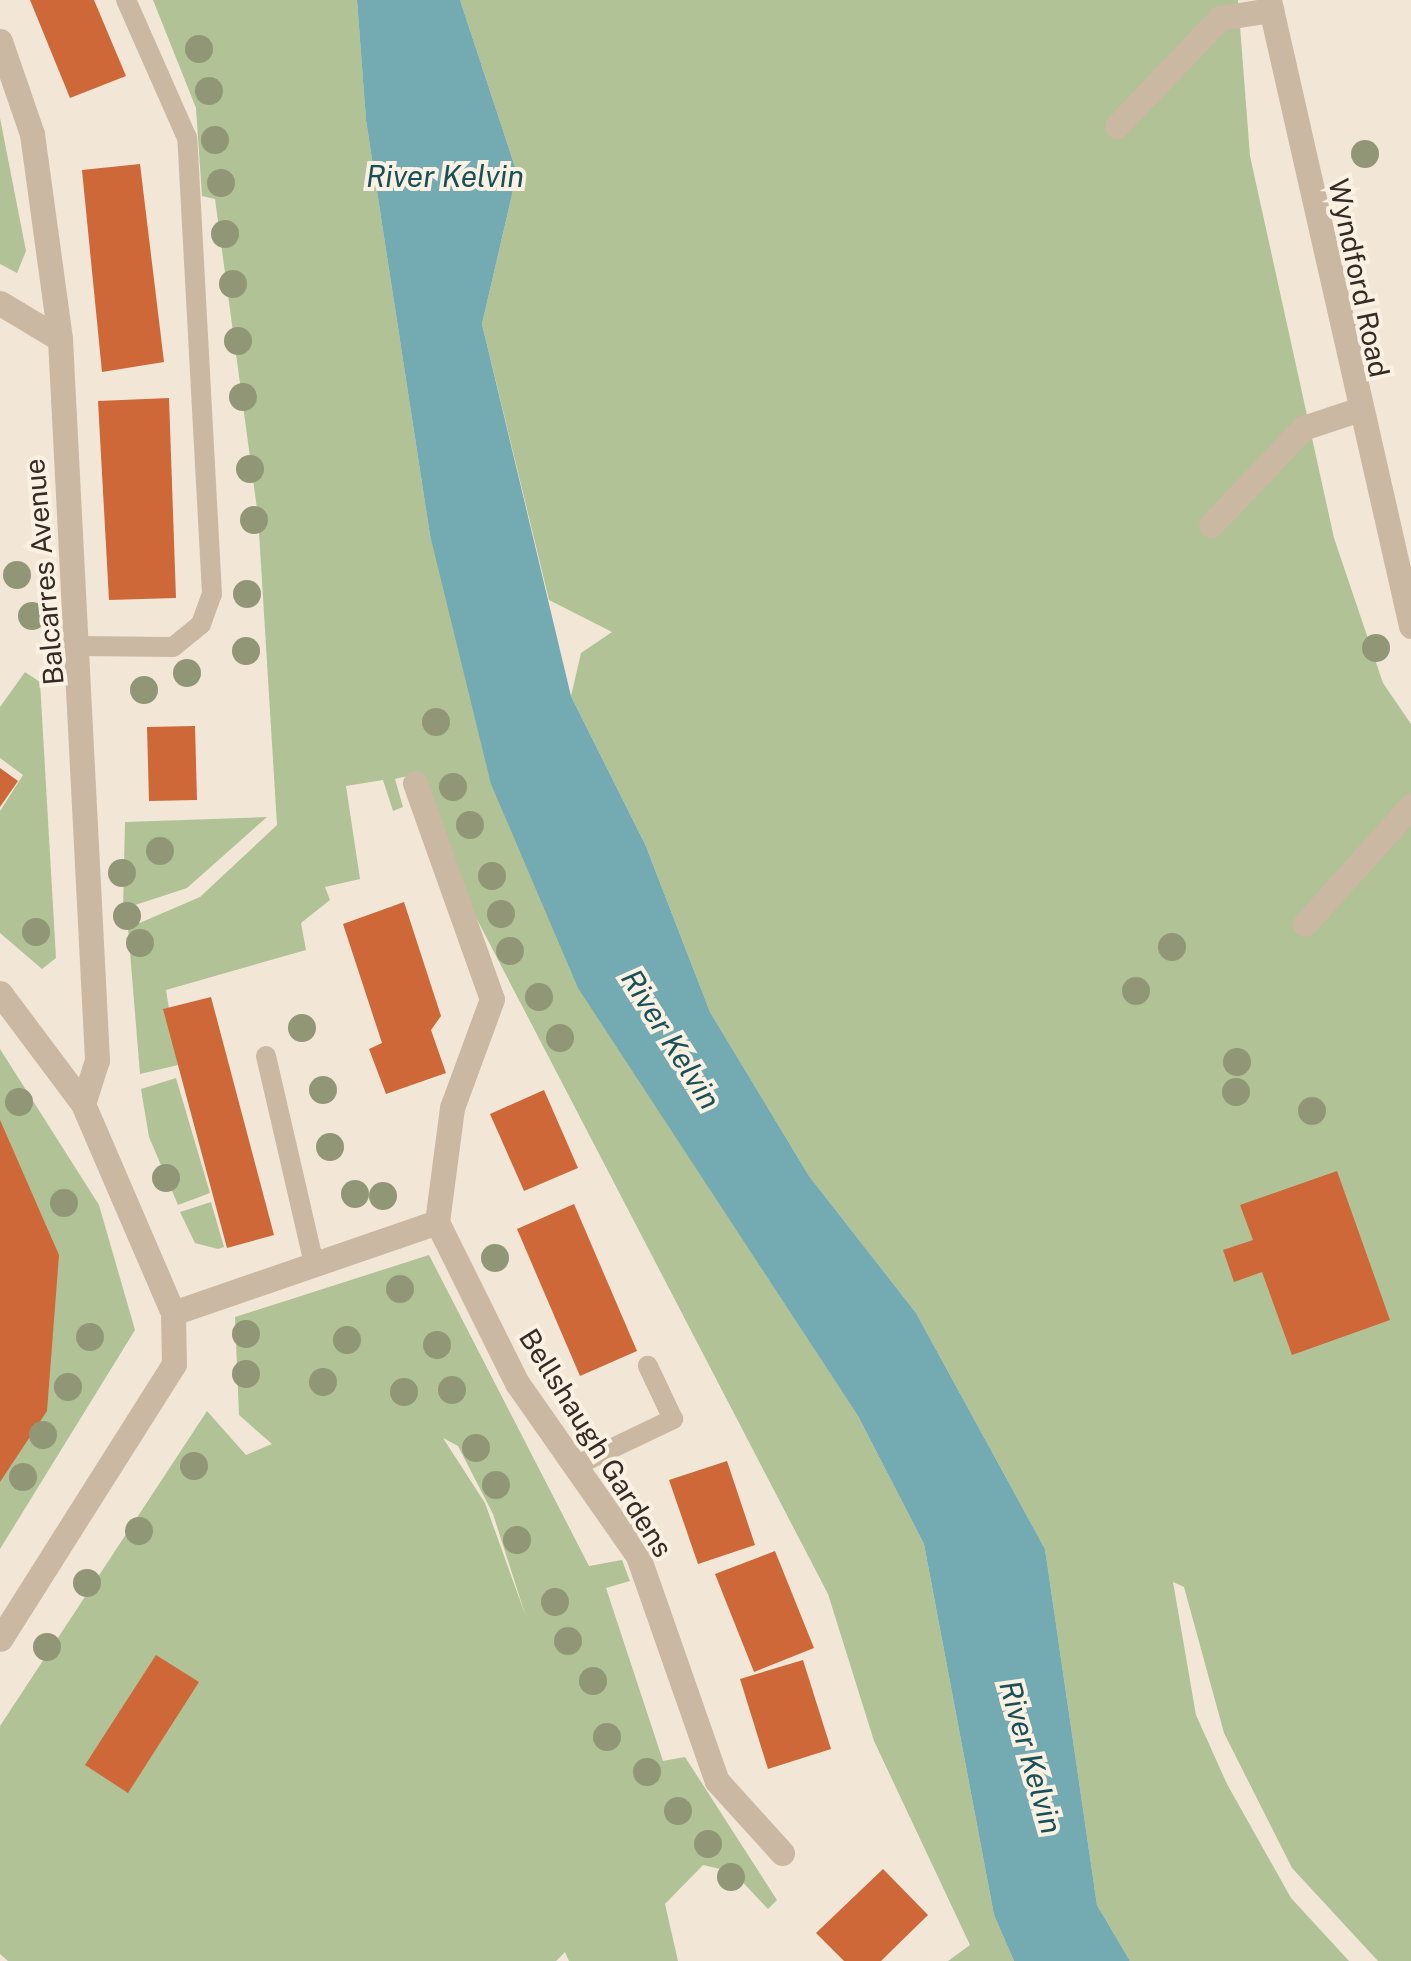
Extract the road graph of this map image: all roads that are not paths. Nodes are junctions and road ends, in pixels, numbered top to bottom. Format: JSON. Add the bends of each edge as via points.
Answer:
{"nodes":[{"id":1,"x":126,"y":0,"type":"edge"},
{"id":2,"x":1270,"y":5,"type":"edge"},
{"id":3,"x":0,"y":40,"type":"edge"},
{"id":4,"x":1117,"y":126,"type":"dead end"},
{"id":5,"x":0,"y":303,"type":"edge"},
{"id":6,"x":60,"y":339,"type":"junction"},
{"id":7,"x":1358,"y":410,"type":"junction"},
{"id":8,"x":1211,"y":525,"type":"dead end"},
{"id":9,"x":1411,"y":626,"type":"edge"},
{"id":10,"x":80,"y":646,"type":"junction"},
{"id":11,"x":415,"y":783,"type":"dead end"},
{"id":12,"x":1411,"y":806,"type":"edge"},
{"id":13,"x":1305,"y":924,"type":"dead end"},
{"id":14,"x":0,"y":993,"type":"edge"},
{"id":15,"x":266,"y":1056,"type":"dead end"},
{"id":16,"x":84,"y":1104,"type":"junction"},
{"id":17,"x":438,"y":1222,"type":"junction"},
{"id":18,"x":314,"y":1264,"type":"junction"},
{"id":19,"x":173,"y":1313,"type":"junction"},
{"id":20,"x":648,"y":1366,"type":"dead end"},
{"id":21,"x":576,"y":1466,"type":"junction"},
{"id":22,"x":0,"y":1639,"type":"edge"},
{"id":23,"x":782,"y":1852,"type":"dead end"}],
"edges":[{"from":1,"to":10,"type":"lane","via":[[186,138],[212,594],[200,624],[173,647]]},
{"from":2,"to":4,"type":"street","via":[[1220,18]]},
{"from":2,"to":7,"type":"street","name":"Wyndford Road"},
{"from":3,"to":6,"type":"street","name":"Balcarres Avenue","via":[[32,134]]},
{"from":5,"to":6,"type":"street"},
{"from":6,"to":10,"type":"street","name":"Balcarres Avenue"},
{"from":7,"to":8,"type":"street","via":[[1303,428]]},
{"from":7,"to":9,"type":"street","name":"Wyndford Road"},
{"from":10,"to":16,"type":"street","name":"Balcarres Avenue","via":[[97,1060]]},
{"from":11,"to":17,"type":"street","via":[[492,1000],[452,1108]]},
{"from":12,"to":13,"type":"street"},
{"from":14,"to":16,"type":"street"},
{"from":15,"to":18,"type":"lane"},
{"from":16,"to":19,"type":"street"},
{"from":17,"to":18,"type":"street"},
{"from":17,"to":21,"type":"street","name":"Bellshaugh Gardens","via":[[517,1383]]},
{"from":18,"to":19,"type":"street"},
{"from":19,"to":22,"type":"street","via":[[174,1364]]},
{"from":20,"to":21,"type":"lane","via":[[673,1420]]},
{"from":21,"to":23,"type":"street","name":"Bellshaugh Gardens","via":[[638,1556],[717,1780]]}]}
